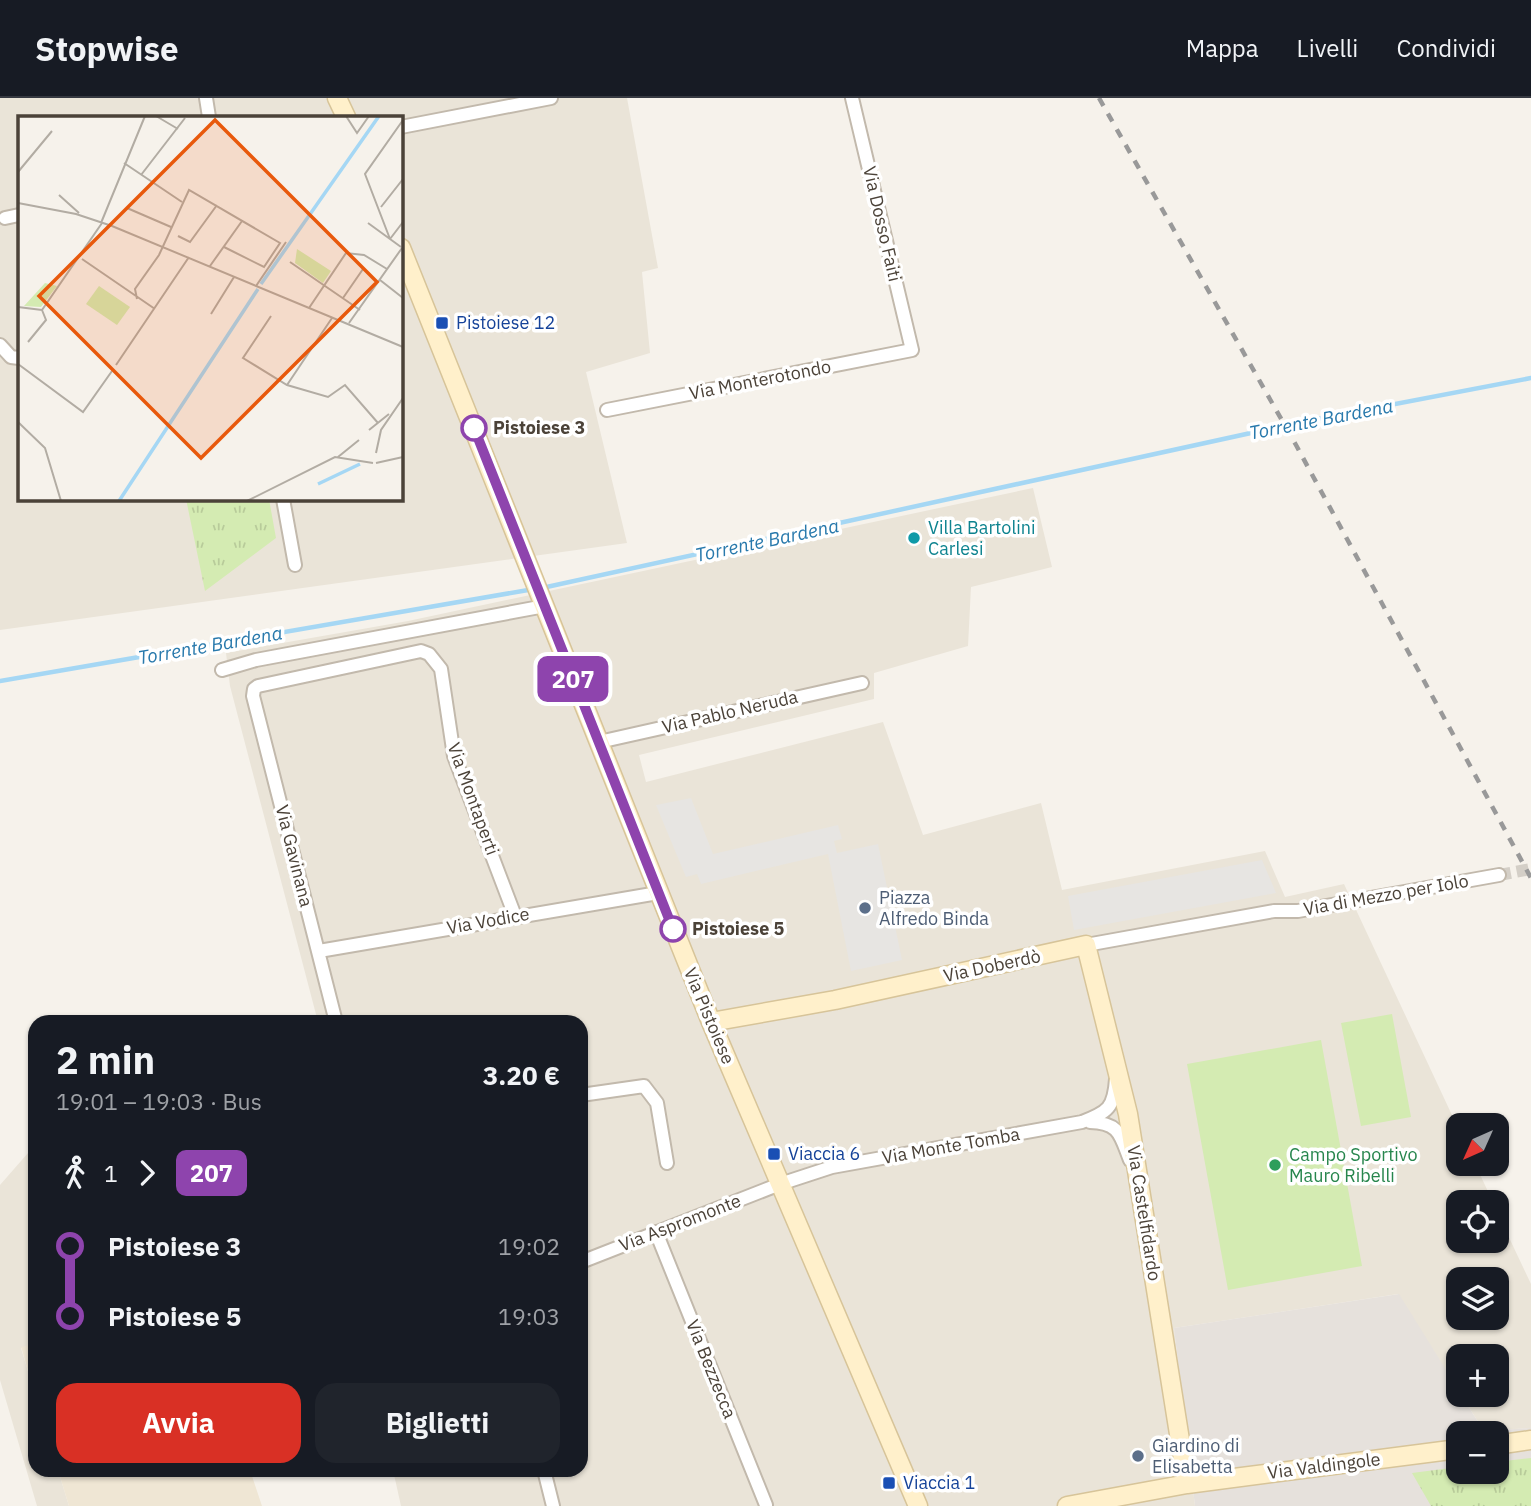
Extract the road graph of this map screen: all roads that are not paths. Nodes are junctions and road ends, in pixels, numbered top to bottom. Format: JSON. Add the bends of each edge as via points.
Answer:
{"nodes":[{"id":1,"x":206,"y":98,"type":"edge"},
{"id":2,"x":337,"y":98,"type":"edge"},
{"id":3,"x":551,"y":98,"type":"edge"},
{"id":4,"x":852,"y":98,"type":"edge"},
{"id":5,"x":209,"y":116,"type":"edge"},
{"id":6,"x":346,"y":116,"type":"edge"},
{"id":7,"x":402,"y":127,"type":"edge"},
{"id":8,"x":18,"y":215,"type":"edge"},
{"id":9,"x":5,"y":218,"type":"dead end"},
{"id":10,"x":402,"y":254,"type":"edge"},
{"id":11,"x":407,"y":282,"type":"edge"},
{"id":12,"x":0,"y":345,"type":"edge"},
{"id":13,"x":912,"y":349,"type":"joint"},
{"id":14,"x":18,"y":358,"type":"edge"},
{"id":15,"x":607,"y":410,"type":"dead end"},
{"id":16,"x":283,"y":500,"type":"edge"},
{"id":17,"x":295,"y":565,"type":"dead end"},
{"id":18,"x":542,"y":601,"type":"junction"},
{"id":19,"x":222,"y":670,"type":"dead end"},
{"id":20,"x":862,"y":683,"type":"dead end"},
{"id":21,"x":254,"y":690,"type":"joint"},
{"id":22,"x":598,"y":742,"type":"junction"},
{"id":23,"x":1499,"y":875,"type":"tunnel mouth"},
{"id":24,"x":658,"y":893,"type":"junction"},
{"id":25,"x":1274,"y":911,"type":"joint"},
{"id":26,"x":516,"y":916,"type":"junction"},
{"id":27,"x":1086,"y":945,"type":"junction"},
{"id":28,"x":319,"y":951,"type":"junction"},
{"id":29,"x":334,"y":1015,"type":"edge"},
{"id":30,"x":711,"y":1022,"type":"junction"},
{"id":31,"x":1117,"y":1070,"type":"junction"},
{"id":32,"x":588,"y":1094,"type":"edge"},
{"id":33,"x":1082,"y":1122,"type":"junction"},
{"id":34,"x":667,"y":1163,"type":"dead end"},
{"id":35,"x":1139,"y":1183,"type":"junction"},
{"id":36,"x":780,"y":1184,"type":"junction"},
{"id":37,"x":656,"y":1232,"type":"junction"},
{"id":38,"x":588,"y":1259,"type":"edge"},
{"id":39,"x":1531,"y":1440,"type":"edge"},
{"id":40,"x":1509,"y":1443,"type":"edge"},
{"id":41,"x":1446,"y":1452,"type":"edge"},
{"id":42,"x":546,"y":1477,"type":"edge"},
{"id":43,"x":1187,"y":1484,"type":"junction"},
{"id":44,"x":766,"y":1505,"type":"edge"},
{"id":45,"x":553,"y":1506,"type":"edge"},
{"id":46,"x":918,"y":1506,"type":"edge"},
{"id":47,"x":1067,"y":1506,"type":"edge"}],
"edges":[{"from":1,"to":5,"type":"street"},
{"from":2,"to":6,"type":"main road"},
{"from":3,"to":7,"type":"street"},
{"from":4,"to":13,"type":"street","name":"Via Dosso Faiti"},
{"from":8,"to":9,"type":"street"},
{"from":10,"to":11,"type":"main road","name":"Via Pistoiese"},
{"from":11,"to":18,"type":"main road","name":"Via Pistoiese"},
{"from":12,"to":14,"type":"street","via":[[10,357]]},
{"from":13,"to":15,"type":"street","name":"Via Monterotondo"},
{"from":16,"to":17,"type":"street"},
{"from":18,"to":19,"type":"street"},
{"from":18,"to":22,"type":"main road","name":"Via Pistoiese"},
{"from":20,"to":22,"type":"street","name":"Via Pablo Neruda"},
{"from":21,"to":26,"type":"street","name":"Via Montaperti","via":[[421,651],[429,654],[441,669],[454,756]]},
{"from":21,"to":28,"type":"street","name":"Via Gavinana"},
{"from":22,"to":24,"type":"main road","name":"Via Pistoiese"},
{"from":23,"to":25,"type":"street","name":"Via di Mezzo per Iolo","via":[[1298,911]]},
{"from":24,"to":26,"type":"street","name":"Via Vodice"},
{"from":24,"to":30,"type":"main road","name":"Via Pistoiese"},
{"from":25,"to":27,"type":"street","name":"Via Doberdò"},
{"from":26,"to":28,"type":"street","name":"Via Vodice"},
{"from":27,"to":30,"type":"main road","name":"Via Doberdò"},
{"from":27,"to":31,"type":"main road","name":"Via Castelfidardo"},
{"from":28,"to":29,"type":"street","name":"Via Gavinana"},
{"from":30,"to":36,"type":"main road","name":"Via Pistoiese"},
{"from":31,"to":33,"type":"street","name":"Via Monte Tomba","via":[[1109,1108]]},
{"from":31,"to":35,"type":"main road","name":"Via Castelfidardo"},
{"from":32,"to":34,"type":"street","via":[[644,1086],[657,1103]]},
{"from":33,"to":35,"type":"street","name":"Via Monte Tomba","via":[[1108,1124],[1117,1130]]},
{"from":33,"to":36,"type":"street","name":"Via Monte Tomba","via":[[832,1167]]},
{"from":35,"to":43,"type":"main road","name":"Via Castelfidardo"},
{"from":36,"to":37,"type":"street","name":"Via Aspromonte"},
{"from":36,"to":46,"type":"main road","name":"Via Pistoiese"},
{"from":37,"to":38,"type":"street","name":"Via Aspromonte"},
{"from":37,"to":44,"type":"street","name":"Via Bezzecca"},
{"from":39,"to":40,"type":"main road"},
{"from":41,"to":43,"type":"main road","name":"Via Valdingole"},
{"from":42,"to":45,"type":"street"},
{"from":43,"to":47,"type":"main road","name":"Via Valdingole"}]}
